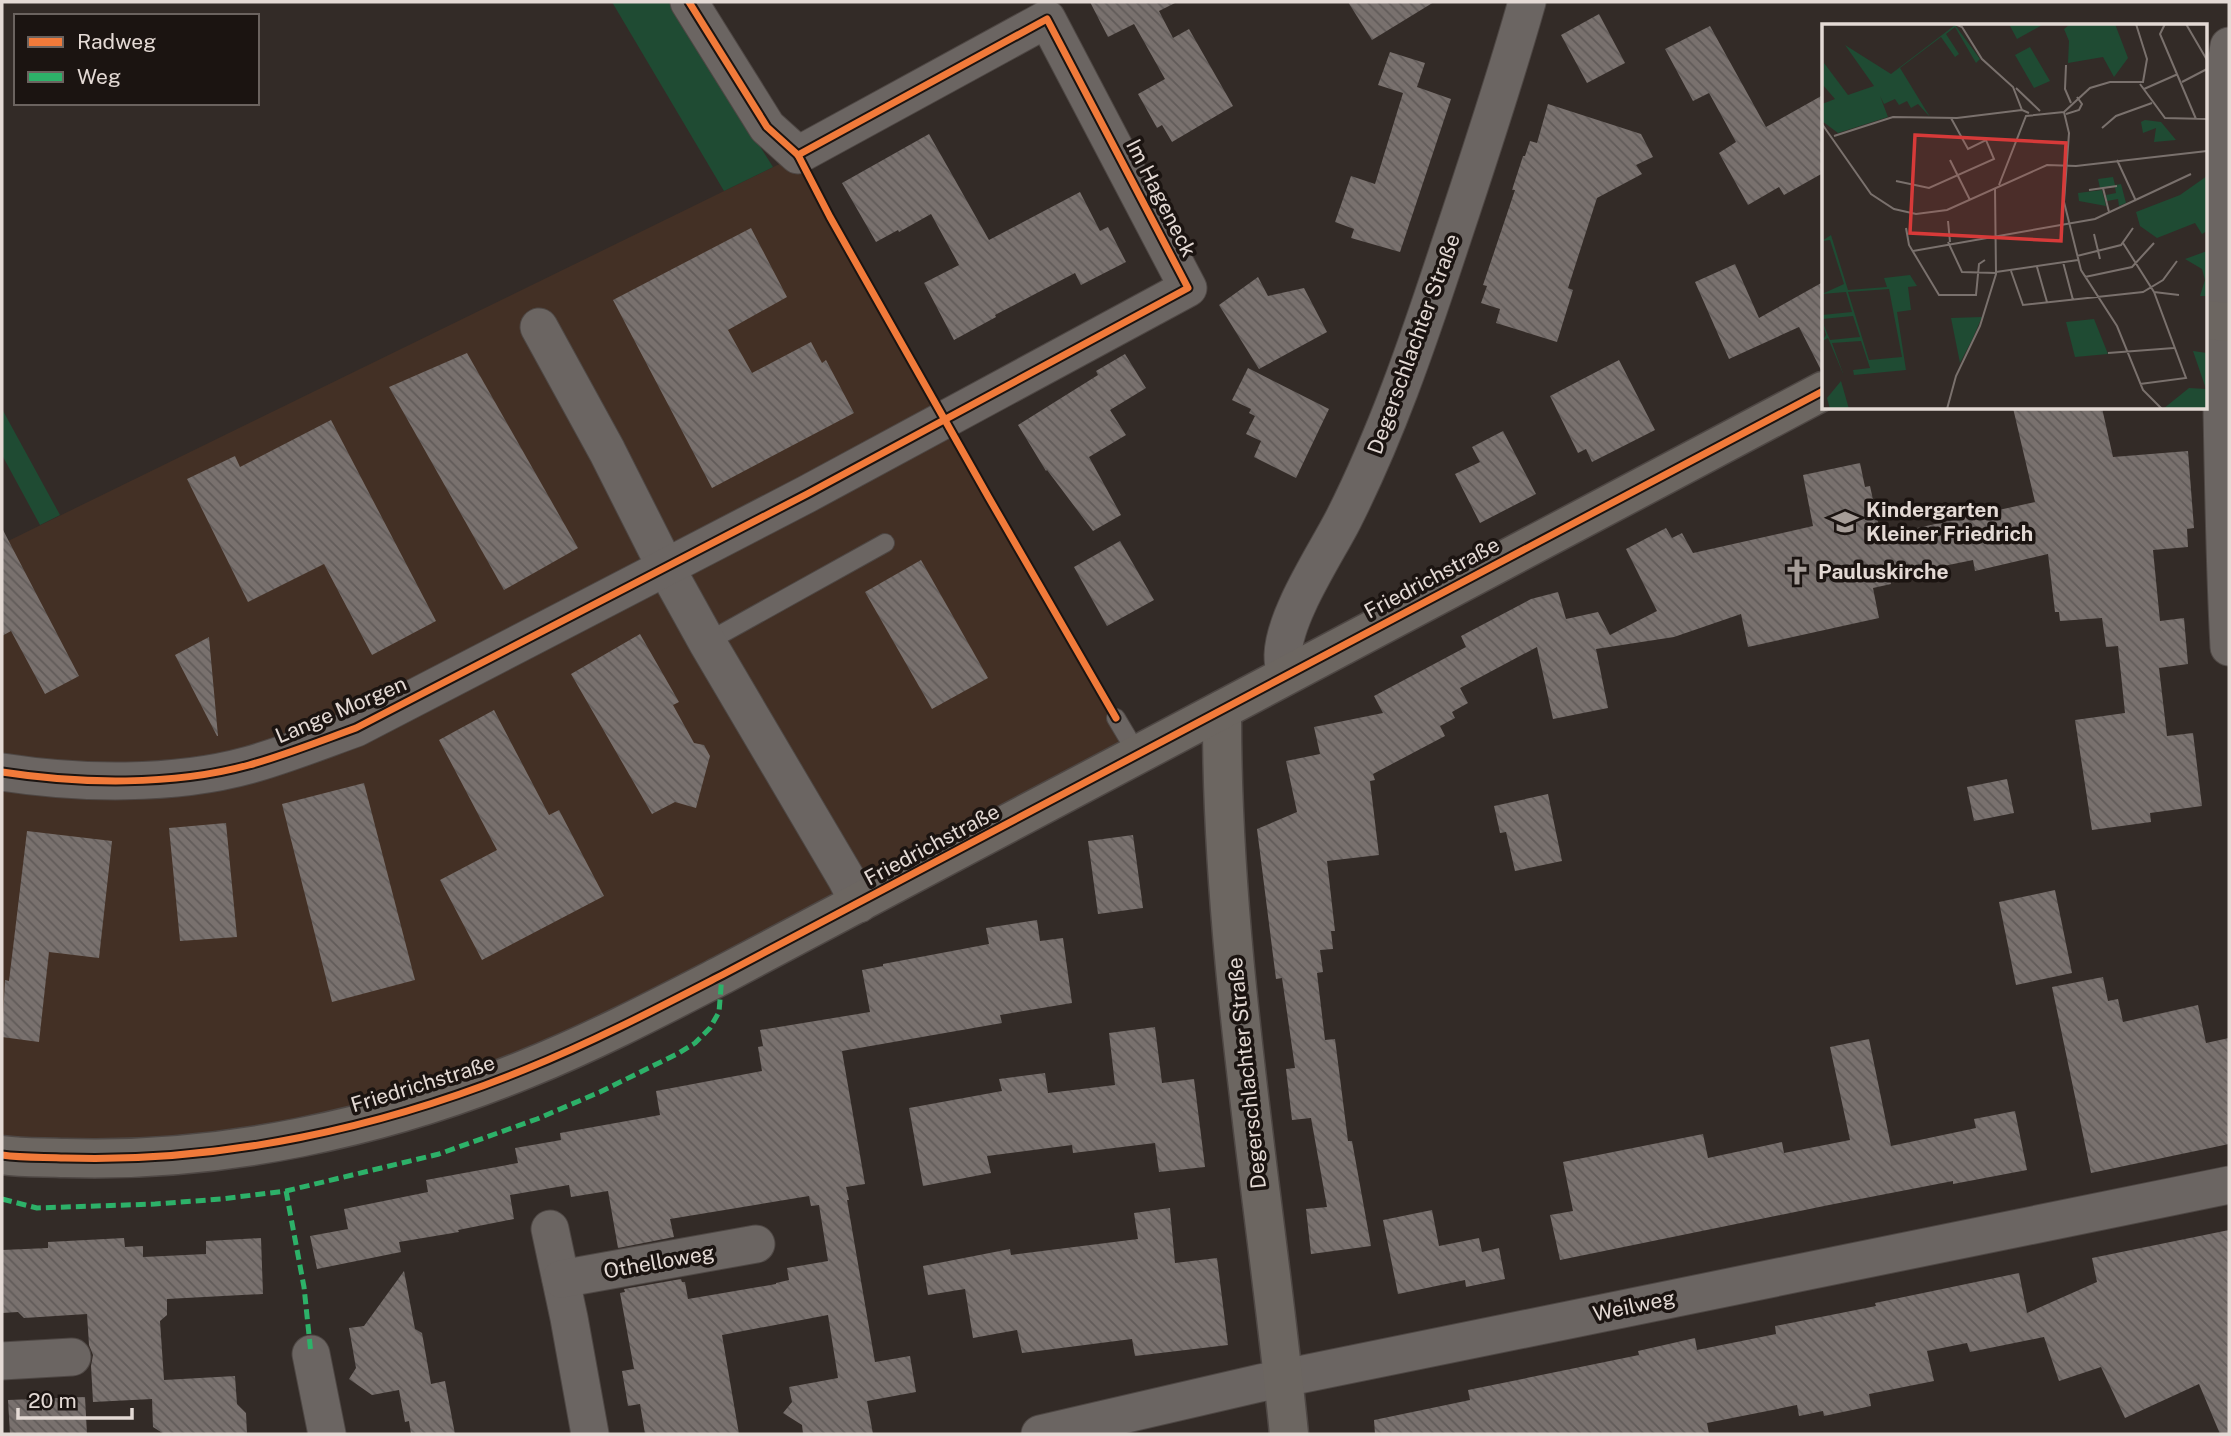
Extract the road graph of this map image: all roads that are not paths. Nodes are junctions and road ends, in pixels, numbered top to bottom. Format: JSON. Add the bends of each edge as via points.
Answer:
{"nodes":[{"id":1,"x":690,"y":2,"type":"edge"},
{"id":2,"x":1527,"y":2,"type":"edge"},
{"id":3,"x":2229,"y":46,"type":"edge"},
{"id":4,"x":2210,"y":134,"type":"edge"},
{"id":5,"x":2220,"y":321,"type":"edge"},
{"id":6,"x":539,"y":327,"type":"dead end"},
{"id":7,"x":1822,"y":392,"type":"edge"},
{"id":8,"x":885,"y":543,"type":"dead end"},
{"id":9,"x":666,"y":568,"type":"junction"},
{"id":10,"x":707,"y":642,"type":"junction"},
{"id":11,"x":2229,"y":647,"type":"edge"},
{"id":12,"x":1285,"y":676,"type":"junction"},
{"id":13,"x":1222,"y":710,"type":"junction"},
{"id":14,"x":1116,"y":718,"type":"dead end"},
{"id":15,"x":1138,"y":755,"type":"junction"},
{"id":16,"x":2,"y":772,"type":"edge"},
{"id":17,"x":859,"y":904,"type":"junction"},
{"id":18,"x":2,"y":1155,"type":"edge"},
{"id":19,"x":2229,"y":1185,"type":"edge"},
{"id":20,"x":550,"y":1229,"type":"dead end"},
{"id":21,"x":756,"y":1244,"type":"dead end"},
{"id":22,"x":561,"y":1279,"type":"junction"},
{"id":23,"x":311,"y":1354,"type":"dead end"},
{"id":24,"x":72,"y":1357,"type":"dead end"},
{"id":25,"x":2,"y":1361,"type":"edge"},
{"id":26,"x":1283,"y":1379,"type":"junction"},
{"id":27,"x":327,"y":1434,"type":"edge"},
{"id":28,"x":590,"y":1434,"type":"edge"},
{"id":29,"x":1040,"y":1434,"type":"edge"},
{"id":30,"x":1289,"y":1434,"type":"edge"}],
"edges":[{"from":1,"to":9,"type":"street","name":"Im Hageneck","via":[[767,127],[798,155],[1047,19],[1188,288]]},
{"from":2,"to":12,"type":"street","name":"Degerschlachter Straße","via":[[1498,103],[1394,406],[1287,631]]},
{"from":3,"to":4,"type":"street"},
{"from":4,"to":5,"type":"street"},
{"from":5,"to":11,"type":"street"},
{"from":6,"to":9,"type":"street"},
{"from":7,"to":12,"type":"street","name":"Friedrichstraße"},
{"from":8,"to":10,"type":"lane"},
{"from":9,"to":10,"type":"street"},
{"from":9,"to":16,"type":"street","name":"Lange Morgen","via":[[368,722],[246,766],[147,779],[56,779]]},
{"from":10,"to":17,"type":"street"},
{"from":12,"to":13,"type":"street","name":"Friedrichstraße"},
{"from":13,"to":15,"type":"street","name":"Friedrichstraße"},
{"from":13,"to":26,"type":"street","name":"Degerschlachter Straße","via":[[1224,837],[1235,971]]},
{"from":14,"to":15,"type":"lane"},
{"from":15,"to":17,"type":"street","name":"Friedrichstraße"},
{"from":17,"to":18,"type":"street","name":"Friedrichstraße","via":[[586,1042],[503,1078],[410,1109],[281,1142],[213,1152],[145,1158]]},
{"from":19,"to":26,"type":"street","name":"Weilweg"},
{"from":20,"to":22,"type":"street"},
{"from":21,"to":22,"type":"street","name":"Othelloweg"},
{"from":22,"to":28,"type":"street"},
{"from":23,"to":27,"type":"street"},
{"from":24,"to":25,"type":"street"},
{"from":26,"to":29,"type":"street","name":"Weilweg"},
{"from":26,"to":30,"type":"street","name":"Degerschlachter Straße"}]}
